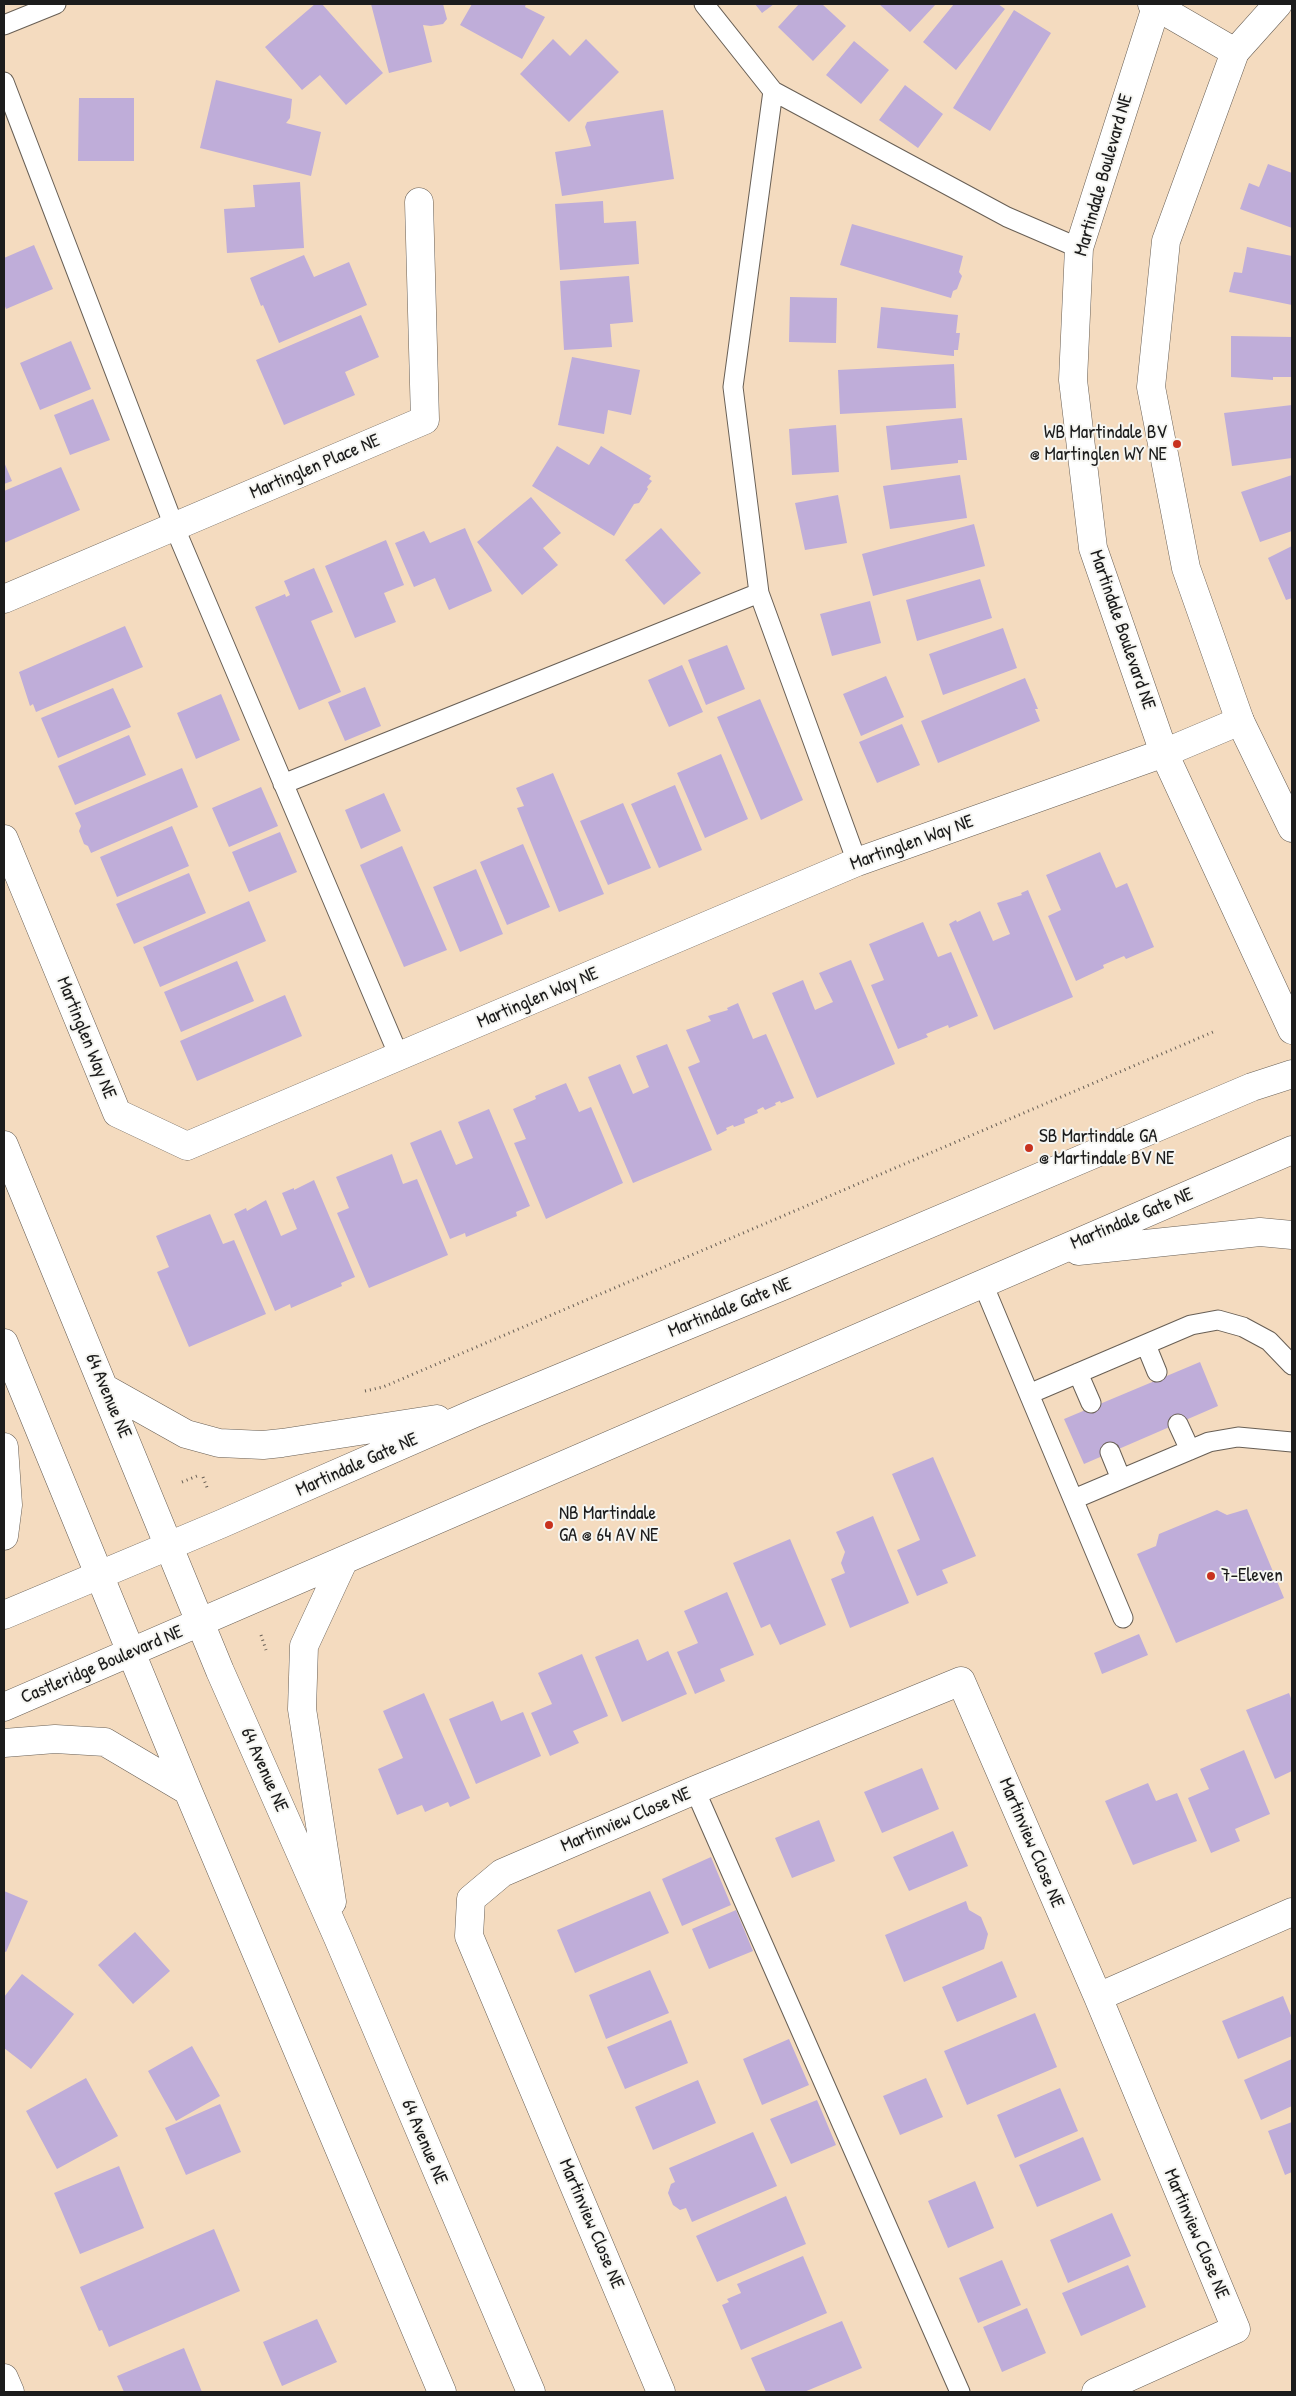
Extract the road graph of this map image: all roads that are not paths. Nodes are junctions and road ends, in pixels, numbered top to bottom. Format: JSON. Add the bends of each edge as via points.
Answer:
{"nodes":[{"id":1,"x":56,"y":4,"type":"edge"},
{"id":2,"x":704,"y":4,"type":"edge"},
{"id":3,"x":1278,"y":4,"type":"edge"},
{"id":4,"x":1156,"y":5,"type":"edge"},
{"id":5,"x":4,"y":25,"type":"edge"},
{"id":6,"x":1235,"y":52,"type":"junction"},
{"id":7,"x":4,"y":82,"type":"edge"},
{"id":8,"x":773,"y":91,"type":"junction"},
{"id":9,"x":419,"y":202,"type":"dead end"},
{"id":10,"x":1079,"y":248,"type":"junction"},
{"id":11,"x":174,"y":526,"type":"junction"},
{"id":12,"x":758,"y":593,"type":"junction"},
{"id":13,"x":4,"y":599,"type":"edge"},
{"id":14,"x":1240,"y":721,"type":"junction"},
{"id":15,"x":1164,"y":753,"type":"junction"},
{"id":16,"x":283,"y":784,"type":"junction"},
{"id":17,"x":1292,"y":828,"type":"edge"},
{"id":18,"x":4,"y":839,"type":"edge"},
{"id":19,"x":858,"y":862,"type":"junction"},
{"id":20,"x":1292,"y":1030,"type":"edge"},
{"id":21,"x":399,"y":1056,"type":"junction"},
{"id":22,"x":1292,"y":1074,"type":"edge"},
{"id":23,"x":4,"y":1145,"type":"edge"},
{"id":24,"x":1292,"y":1150,"type":"edge"},
{"id":25,"x":1292,"y":1235,"type":"edge"},
{"id":26,"x":1049,"y":1254,"type":"junction"},
{"id":27,"x":983,"y":1284,"type":"junction"},
{"id":28,"x":4,"y":1343,"type":"edge"},
{"id":29,"x":1146,"y":1345,"type":"junction"},
{"id":30,"x":1292,"y":1365,"type":"edge"},
{"id":31,"x":1157,"y":1372,"type":"dead end"},
{"id":32,"x":1078,"y":1374,"type":"junction"},
{"id":33,"x":104,"y":1388,"type":"junction"},
{"id":34,"x":1029,"y":1394,"type":"junction"},
{"id":35,"x":1091,"y":1403,"type":"dead end"},
{"id":36,"x":474,"y":1413,"type":"junction"},
{"id":37,"x":1178,"y":1424,"type":"dead end"},
{"id":38,"x":1292,"y":1442,"type":"edge"},
{"id":39,"x":4,"y":1447,"type":"edge"},
{"id":40,"x":1190,"y":1450,"type":"junction"},
{"id":41,"x":1110,"y":1452,"type":"dead end"},
{"id":42,"x":1121,"y":1479,"type":"junction"},
{"id":43,"x":1074,"y":1499,"type":"junction"},
{"id":44,"x":4,"y":1536,"type":"edge"},
{"id":45,"x":169,"y":1546,"type":"junction"},
{"id":46,"x":343,"y":1562,"type":"junction"},
{"id":47,"x":99,"y":1576,"type":"junction"},
{"id":48,"x":4,"y":1615,"type":"edge"},
{"id":49,"x":1123,"y":1618,"type":"dead end"},
{"id":50,"x":201,"y":1623,"type":"junction"},
{"id":51,"x":132,"y":1652,"type":"junction"},
{"id":52,"x":4,"y":1707,"type":"edge"},
{"id":53,"x":4,"y":1743,"type":"edge"},
{"id":54,"x":695,"y":1790,"type":"junction"},
{"id":55,"x":188,"y":1792,"type":"junction"},
{"id":56,"x":1292,"y":1912,"type":"edge"},
{"id":57,"x":338,"y":1938,"type":"junction"},
{"id":58,"x":1098,"y":1996,"type":"junction"},
{"id":59,"x":4,"y":2378,"type":"edge"},
{"id":60,"x":10,"y":2392,"type":"edge"},
{"id":61,"x":442,"y":2392,"type":"edge"},
{"id":62,"x":531,"y":2392,"type":"edge"},
{"id":63,"x":661,"y":2392,"type":"edge"},
{"id":64,"x":960,"y":2392,"type":"edge"},
{"id":65,"x":1096,"y":2392,"type":"edge"}],
"edges":[{"from":1,"to":5,"type":"lane"},
{"from":2,"to":8,"type":"lane"},
{"from":3,"to":6,"type":"street"},
{"from":4,"to":6,"type":"street"},
{"from":4,"to":10,"type":"street","name":"Martindale Boulevard NE"},
{"from":6,"to":14,"type":"street","via":[[1166,241],[1151,387],[1186,568]]},
{"from":7,"to":11,"type":"lane"},
{"from":8,"to":10,"type":"lane","via":[[1020,224]]},
{"from":8,"to":12,"type":"lane","via":[[733,387]]},
{"from":9,"to":11,"type":"street","name":"Martinglen Place NE","via":[[426,420]]},
{"from":10,"to":15,"type":"street","name":"Martindale Boulevard NE","via":[[1073,380],[1093,548]]},
{"from":11,"to":13,"type":"street","name":"Martinglen Place NE"},
{"from":11,"to":16,"type":"lane"},
{"from":12,"to":16,"type":"lane"},
{"from":12,"to":19,"type":"lane"},
{"from":14,"to":15,"type":"street","name":"Martinglen Way NE"},
{"from":14,"to":17,"type":"street"},
{"from":15,"to":19,"type":"street","name":"Martinglen Way NE"},
{"from":15,"to":20,"type":"street","name":"Martindale Boulevard NE"},
{"from":16,"to":21,"type":"lane"},
{"from":18,"to":21,"type":"street","name":"Martinglen Way NE","via":[[117,1114],[187,1146]]},
{"from":19,"to":21,"type":"street","name":"Martinglen Way NE"},
{"from":22,"to":36,"type":"street","name":"Martindale Gate NE","via":[[1252,1087]]},
{"from":23,"to":33,"type":"street","name":"64 Avenue NE"},
{"from":24,"to":26,"type":"street","name":"Martindale Gate NE"},
{"from":25,"to":26,"type":"street","via":[[1260,1232]]},
{"from":26,"to":27,"type":"street","name":"Martindale Gate NE"},
{"from":27,"to":34,"type":"lane"},
{"from":27,"to":46,"type":"street","name":"Martindale Gate NE"},
{"from":28,"to":47,"type":"street"},
{"from":29,"to":30,"type":"lane","via":[[1191,1324],[1218,1320],[1243,1327],[1270,1341]]},
{"from":29,"to":31,"type":"lane"},
{"from":29,"to":32,"type":"lane"},
{"from":32,"to":34,"type":"lane"},
{"from":32,"to":35,"type":"lane"},
{"from":33,"to":36,"type":"street","via":[[186,1434],[228,1443],[282,1443]]},
{"from":33,"to":45,"type":"street","name":"64 Avenue NE"},
{"from":34,"to":43,"type":"lane"},
{"from":36,"to":45,"type":"street","name":"Martindale Gate NE"},
{"from":37,"to":40,"type":"lane"},
{"from":38,"to":40,"type":"lane","via":[[1238,1437],[1209,1442]]},
{"from":39,"to":44,"type":"street","via":[[8,1505]]},
{"from":40,"to":42,"type":"lane"},
{"from":41,"to":42,"type":"lane"},
{"from":42,"to":43,"type":"lane"},
{"from":43,"to":49,"type":"lane"},
{"from":45,"to":47,"type":"street"},
{"from":45,"to":50,"type":"street","name":"64 Avenue NE"},
{"from":46,"to":50,"type":"street","name":"Martindale Gate NE"},
{"from":46,"to":57,"type":"street","via":[[304,1646],[302,1709]]},
{"from":47,"to":48,"type":"street"},
{"from":47,"to":51,"type":"street"},
{"from":50,"to":51,"type":"street","name":"Castleridge Boulevard NE"},
{"from":50,"to":57,"type":"street","name":"64 Avenue NE"},
{"from":51,"to":52,"type":"street","name":"Castleridge Boulevard NE"},
{"from":51,"to":55,"type":"street"},
{"from":53,"to":55,"type":"street","via":[[55,1739],[106,1742]]},
{"from":54,"to":58,"type":"street","name":"Martinview Close NE","via":[[961,1680]]},
{"from":54,"to":63,"type":"street","name":"Martinview Close NE","via":[[502,1873],[470,1899],[469,1936]]},
{"from":54,"to":64,"type":"lane"},
{"from":55,"to":61,"type":"street"},
{"from":56,"to":58,"type":"street"},
{"from":57,"to":62,"type":"street","name":"64 Avenue NE"},
{"from":58,"to":65,"type":"street","name":"Martinview Close NE","via":[[1236,2329]]},
{"from":59,"to":60,"type":"street"}]}
